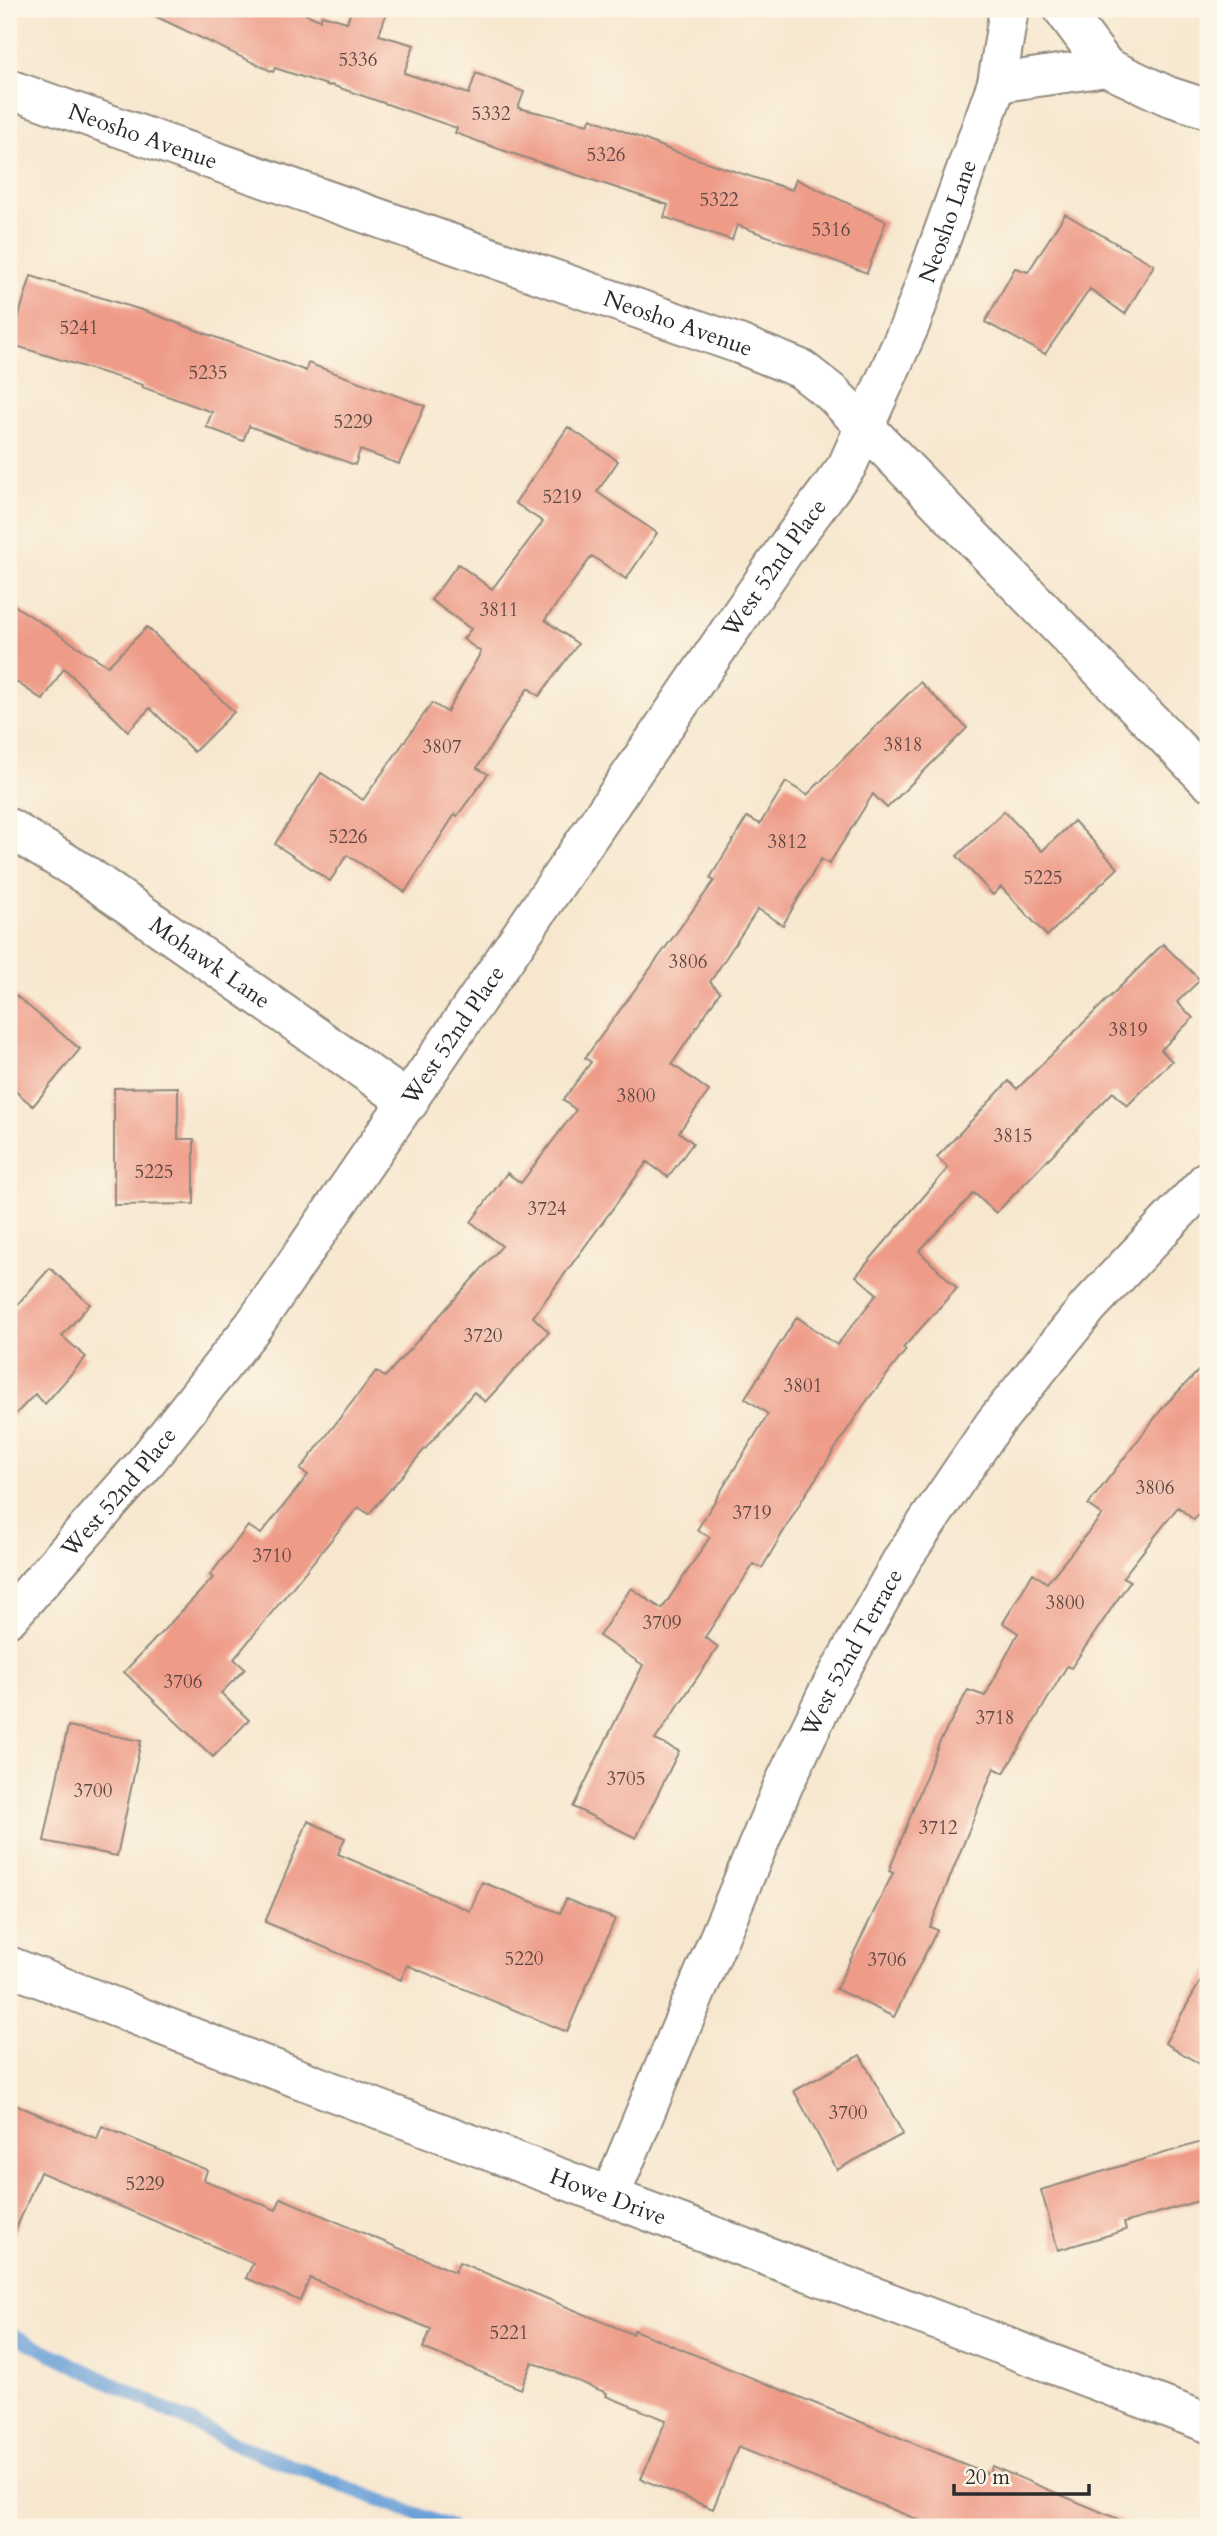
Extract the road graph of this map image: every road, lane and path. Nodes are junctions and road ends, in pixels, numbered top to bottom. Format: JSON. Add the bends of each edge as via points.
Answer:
{"nodes":[{"id":1,"x":1009,"y":9,"type":"edge"},
{"id":2,"x":1063,"y":9,"type":"edge"},
{"id":3,"x":1106,"y":67,"type":"junction"},
{"id":4,"x":997,"y":82,"type":"junction"},
{"id":5,"x":9,"y":89,"type":"edge"},
{"id":6,"x":1208,"y":108,"type":"edge"},
{"id":7,"x":865,"y":427,"type":"junction"},
{"id":8,"x":1208,"y":780,"type":"edge"},
{"id":9,"x":9,"y":828,"type":"edge"},
{"id":10,"x":409,"y":1102,"type":"junction"},
{"id":11,"x":1208,"y":1180,"type":"edge"},
{"id":12,"x":9,"y":1617,"type":"edge"},
{"id":13,"x":9,"y":1966,"type":"edge"},
{"id":14,"x":610,"y":2196,"type":"junction"},
{"id":15,"x":1208,"y":2423,"type":"edge"}],
"edges":[{"from":1,"to":4,"type":"street","name":"Neosho Lane"},
{"from":2,"to":3,"type":"street"},
{"from":3,"to":4,"type":"street"},
{"from":3,"to":6,"type":"street","via":[[1168,96]]},
{"from":4,"to":7,"type":"street","name":"Neosho Lane","via":[[910,325]]},
{"from":5,"to":7,"type":"street","name":"Neosho Avenue","via":[[739,344],[801,369]]},
{"from":7,"to":8,"type":"street","name":"Neosho Avenue"},
{"from":7,"to":10,"type":"street","name":"West 52nd Place","via":[[847,466],[789,544]]},
{"from":9,"to":10,"type":"street","name":"Mohawk Lane","via":[[86,875]]},
{"from":10,"to":12,"type":"street","name":"West 52nd Place","via":[[254,1325],[141,1468]]},
{"from":11,"to":14,"type":"street","name":"West 52nd Terrace","via":[[1088,1307],[994,1424],[903,1558],[826,1696],[783,1786]]},
{"from":13,"to":14,"type":"street","name":"Howe Drive"},
{"from":14,"to":15,"type":"street","name":"Howe Drive"}]}
